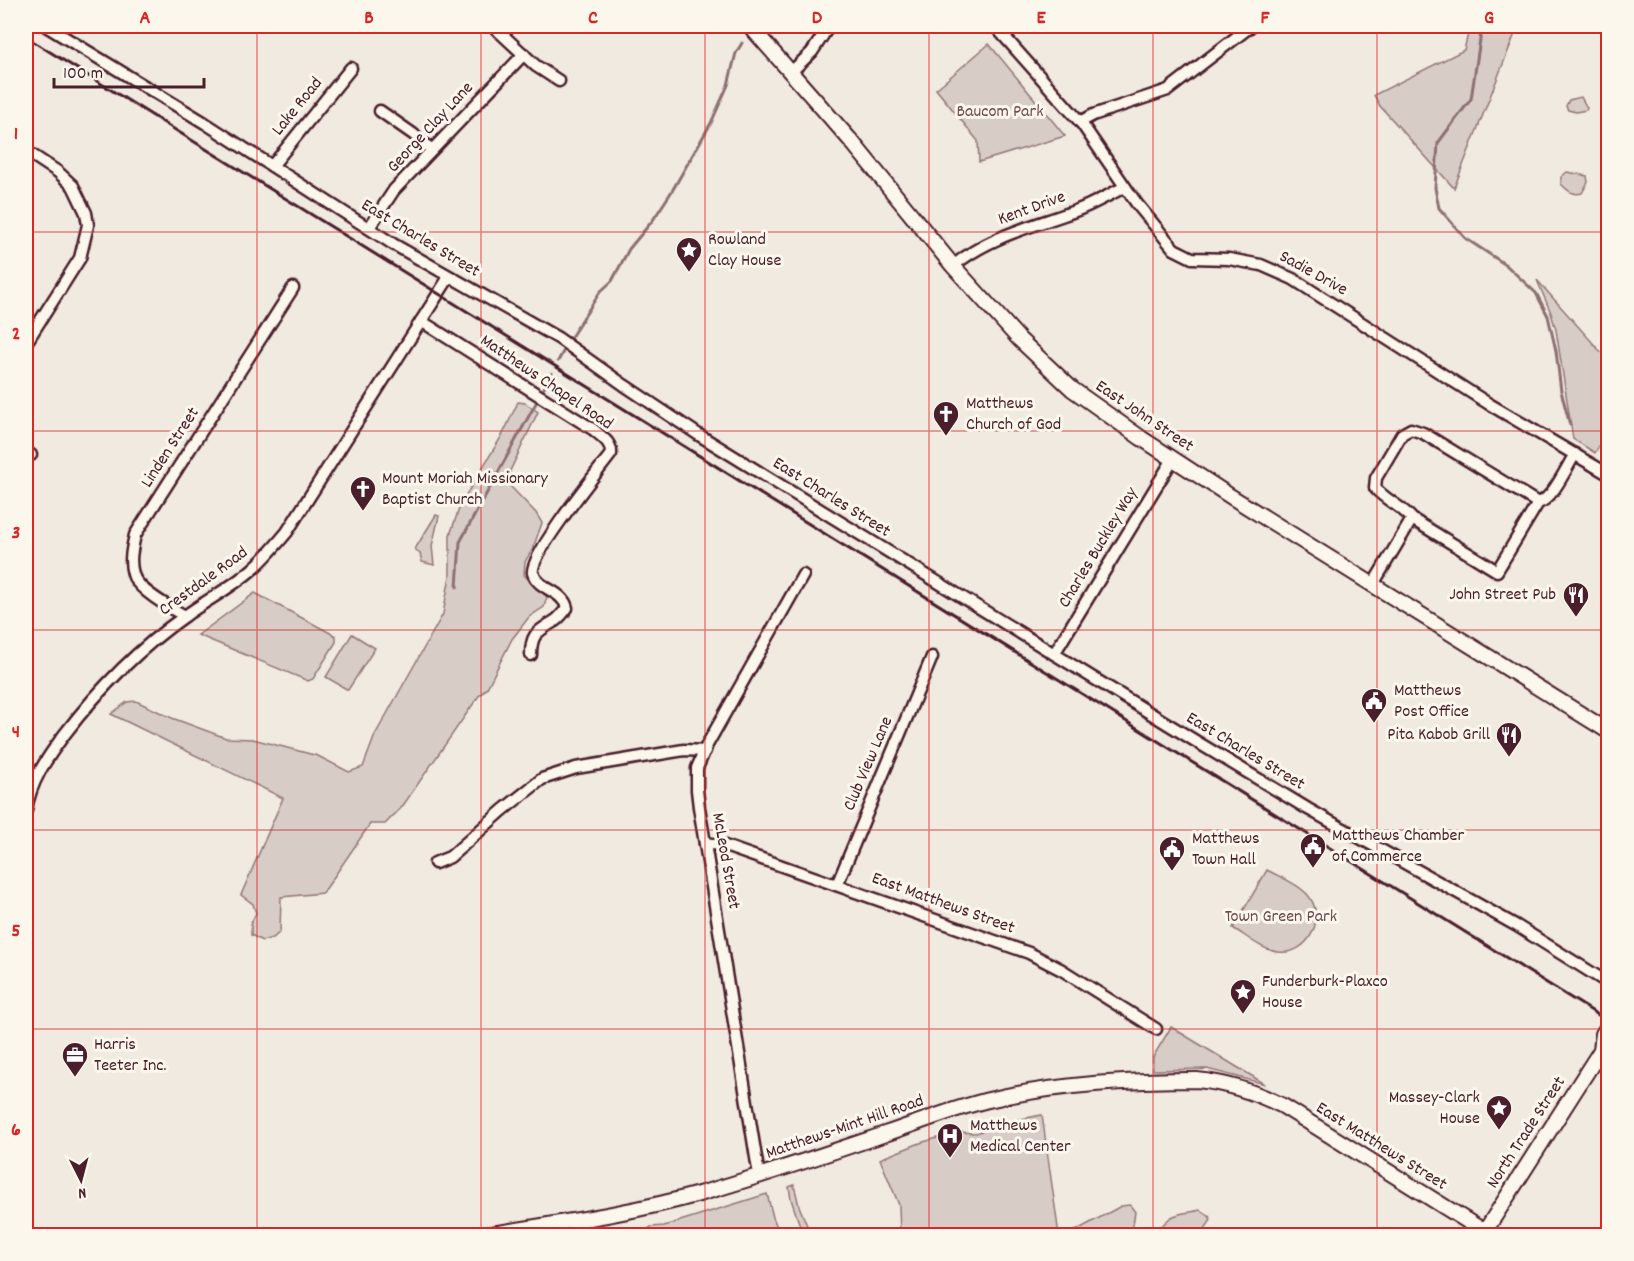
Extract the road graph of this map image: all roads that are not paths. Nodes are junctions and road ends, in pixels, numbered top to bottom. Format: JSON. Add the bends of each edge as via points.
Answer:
{"nodes":[{"id":1,"x":46,"y":26,"type":"edge"},
{"id":2,"x":493,"y":26,"type":"edge"},
{"id":3,"x":750,"y":26,"type":"edge"},
{"id":4,"x":829,"y":26,"type":"edge"},
{"id":5,"x":995,"y":26,"type":"edge"},
{"id":6,"x":1251,"y":26,"type":"edge"},
{"id":7,"x":524,"y":54,"type":"junction"},
{"id":8,"x":351,"y":68,"type":"dead end"},
{"id":9,"x":790,"y":73,"type":"junction"},
{"id":10,"x":559,"y":81,"type":"dead end"},
{"id":11,"x":380,"y":111,"type":"dead end"},
{"id":12,"x":1080,"y":122,"type":"junction"},
{"id":13,"x":432,"y":150,"type":"junction"},
{"id":14,"x":26,"y":151,"type":"edge"},
{"id":15,"x":272,"y":166,"type":"junction"},
{"id":16,"x":1125,"y":187,"type":"junction"},
{"id":17,"x":369,"y":228,"type":"junction"},
{"id":18,"x":953,"y":266,"type":"junction"},
{"id":19,"x":449,"y":277,"type":"junction"},
{"id":20,"x":293,"y":288,"type":"dead end"},
{"id":21,"x":421,"y":321,"type":"junction"},
{"id":22,"x":26,"y":344,"type":"edge"},
{"id":23,"x":1575,"y":454,"type":"junction"},
{"id":24,"x":1173,"y":459,"type":"junction"},
{"id":25,"x":1608,"y":474,"type":"edge"},
{"id":26,"x":1538,"y":503,"type":"junction"},
{"id":27,"x":1412,"y":519,"type":"junction"},
{"id":28,"x":803,"y":575,"type":"dead end"},
{"id":29,"x":1372,"y":585,"type":"junction"},
{"id":30,"x":185,"y":616,"type":"junction"},
{"id":31,"x":1054,"y":654,"type":"junction"},
{"id":32,"x":531,"y":656,"type":"dead end"},
{"id":33,"x":932,"y":657,"type":"dead end"},
{"id":34,"x":1608,"y":731,"type":"edge"},
{"id":35,"x":705,"y":751,"type":"junction"},
{"id":36,"x":28,"y":791,"type":"edge"},
{"id":37,"x":26,"y":811,"type":"edge"},
{"id":38,"x":705,"y":843,"type":"junction"},
{"id":39,"x":435,"y":863,"type":"dead end"},
{"id":40,"x":837,"y":885,"type":"junction"},
{"id":41,"x":1608,"y":983,"type":"edge"},
{"id":42,"x":1608,"y":1026,"type":"edge"},
{"id":43,"x":1156,"y":1029,"type":"dead end"},
{"id":44,"x":1605,"y":1047,"type":"edge"},
{"id":45,"x":1224,"y":1084,"type":"joint"},
{"id":46,"x":759,"y":1176,"type":"junction"},
{"id":47,"x":1486,"y":1234,"type":"edge"},
{"id":48,"x":480,"y":1236,"type":"edge"}],
"edges":[{"from":1,"to":15,"type":"street","name":"East Charles Street"},
{"from":2,"to":7,"type":"street"},
{"from":3,"to":9,"type":"main road","name":"East John Street"},
{"from":4,"to":9,"type":"street","via":[[812,52]]},
{"from":5,"to":12,"type":"street","name":"Sadie Drive"},
{"from":6,"to":12,"type":"street","via":[[1168,90]]},
{"from":7,"to":10,"type":"street"},
{"from":7,"to":13,"type":"street","name":"George Clay Lane"},
{"from":8,"to":15,"type":"street","name":"Lake Road"},
{"from":9,"to":18,"type":"main road","name":"East John Street"},
{"from":11,"to":13,"type":"street"},
{"from":12,"to":16,"type":"street","name":"Sadie Drive"},
{"from":13,"to":17,"type":"street","name":"George Clay Lane","via":[[394,190]]},
{"from":14,"to":22,"type":"street","via":[[73,186],[88,225],[80,258]]},
{"from":15,"to":17,"type":"street","name":"East Charles Street"},
{"from":16,"to":18,"type":"street","name":"Kent Drive","via":[[978,247]]},
{"from":16,"to":23,"type":"street","name":"Sadie Drive","via":[[1166,242],[1183,255],[1243,261],[1293,279]]},
{"from":17,"to":19,"type":"street","name":"East Charles Street"},
{"from":18,"to":24,"type":"main road","name":"East John Street","via":[[1019,339],[1072,389]]},
{"from":19,"to":21,"type":"street","name":"Crestdale Road"},
{"from":19,"to":31,"type":"street","name":"East Charles Street","via":[[558,338],[699,435]]},
{"from":20,"to":30,"type":"street","name":"Linden Street","via":[[135,536],[130,560],[133,578],[164,606]]},
{"from":21,"to":30,"type":"street","name":"Crestdale Road","via":[[287,532],[251,571]]},
{"from":21,"to":32,"type":"street","name":"Matthews Chapel Road","via":[[594,430],[612,451],[534,562],[537,580],[564,599],[567,608],[537,632]]},
{"from":23,"to":25,"type":"street","name":"Sadie Drive"},
{"from":23,"to":26,"type":"street","via":[[1550,496]]},
{"from":24,"to":29,"type":"main road","name":"East John Street"},
{"from":24,"to":31,"type":"street","name":"Charles Buckley Way"},
{"from":26,"to":27,"type":"street","via":[[1497,571]]},
{"from":26,"to":27,"type":"street","via":[[1411,429],[1402,434],[1376,478],[1375,488]]},
{"from":27,"to":29,"type":"street"},
{"from":28,"to":35,"type":"street","name":"McLeod Street"},
{"from":29,"to":34,"type":"main road","name":"East John Street"},
{"from":30,"to":36,"type":"street","name":"Crestdale Road","via":[[138,652],[96,694]]},
{"from":31,"to":41,"type":"street","name":"East Charles Street","via":[[1305,807],[1517,926]]},
{"from":33,"to":40,"type":"street","name":"Club View Lane"},
{"from":35,"to":38,"type":"street","name":"McLeod Street","via":[[696,775]]},
{"from":35,"to":39,"type":"street","via":[[684,750],[576,768],[542,779],[450,857]]},
{"from":36,"to":37,"type":"street","name":"Crestdale Road"},
{"from":38,"to":40,"type":"street","name":"East Matthews Street","via":[[725,846]]},
{"from":38,"to":46,"type":"street","name":"McLeod Street"},
{"from":40,"to":43,"type":"street","name":"East Matthews Street","via":[[1043,959]]},
{"from":42,"to":44,"type":"main road","name":"North Trade Street","via":[[1603,1034]]},
{"from":44,"to":47,"type":"main road","name":"North Trade Street"},
{"from":45,"to":46,"type":"main road","name":"Matthews-Mint Hill Road","via":[[1197,1080],[1122,1082],[994,1098]]},
{"from":45,"to":47,"type":"main road","name":"East Matthews Street","via":[[1283,1106]]},
{"from":46,"to":48,"type":"main road","name":"Matthews-Mint Hill Road","via":[[641,1208]]}]}
